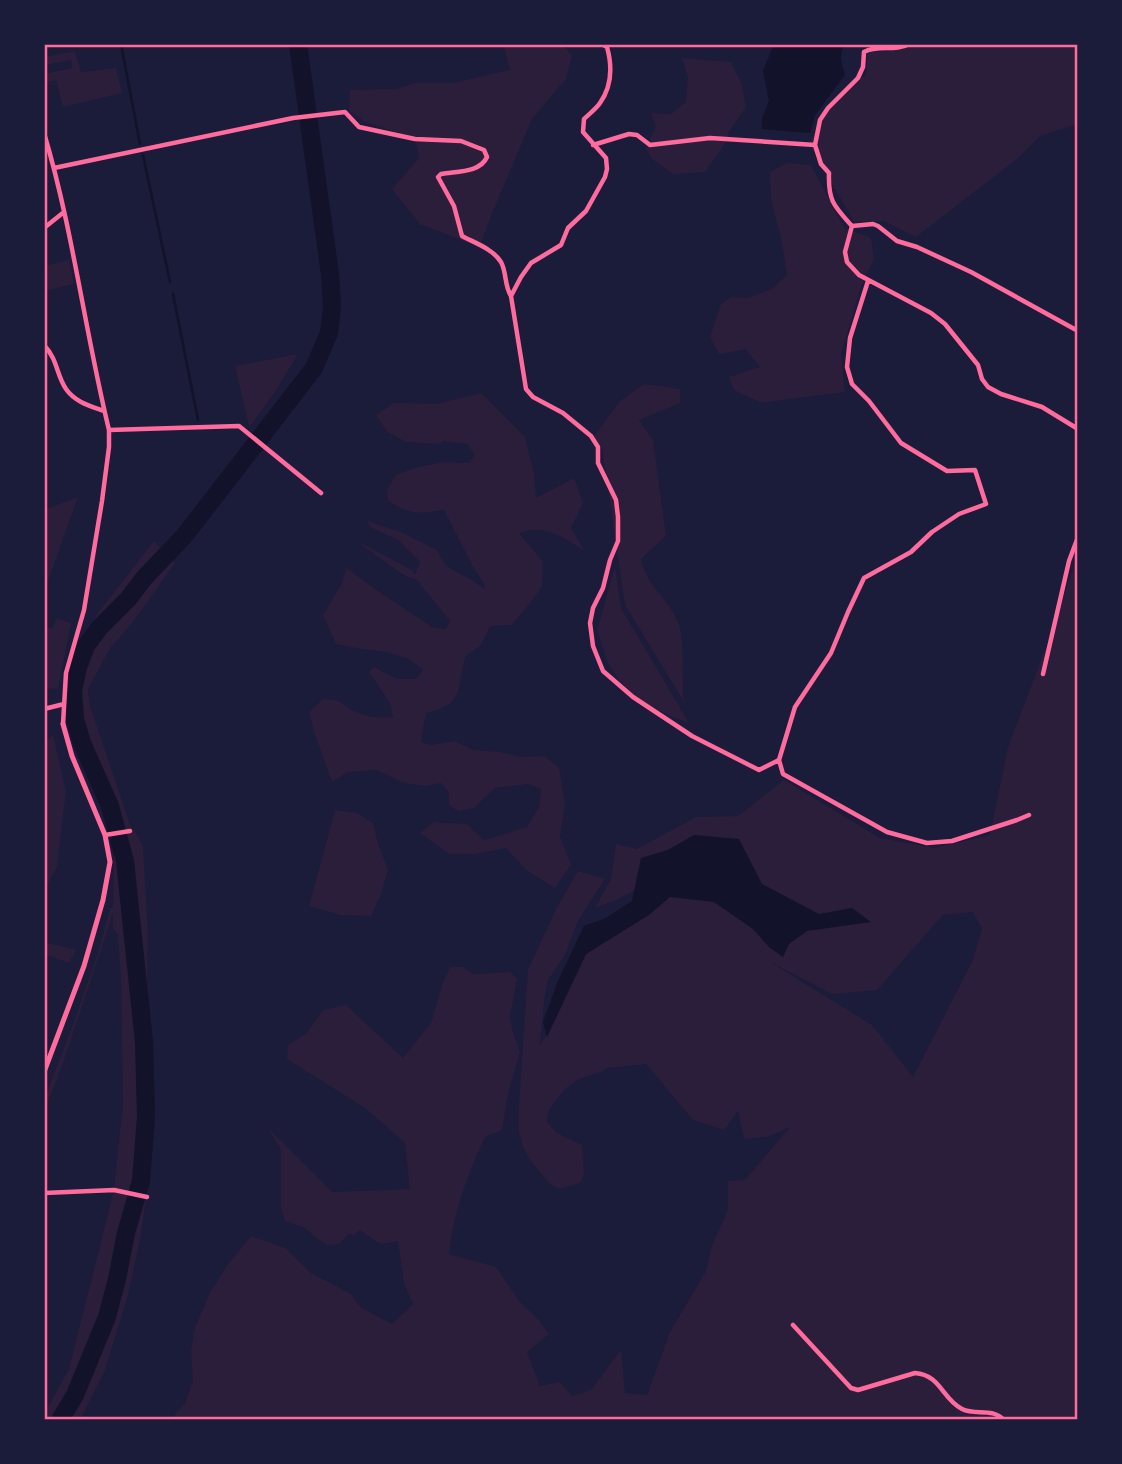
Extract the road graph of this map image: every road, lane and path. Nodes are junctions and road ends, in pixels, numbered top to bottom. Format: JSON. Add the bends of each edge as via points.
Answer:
{"nodes":[{"id":1,"x":602,"y":44,"type":"edge"},
{"id":2,"x":909,"y":44,"type":"edge"},
{"id":3,"x":44,"y":133,"type":"edge"},
{"id":4,"x":812,"y":144,"type":"junction"},
{"id":5,"x":593,"y":145,"type":"junction"},
{"id":6,"x":54,"y":168,"type":"junction"},
{"id":7,"x":64,"y":212,"type":"junction"},
{"id":8,"x":852,"y":226,"type":"junction"},
{"id":9,"x":44,"y":228,"type":"edge"},
{"id":10,"x":868,"y":281,"type":"junction"},
{"id":11,"x":511,"y":296,"type":"junction"},
{"id":12,"x":1078,"y":331,"type":"edge"},
{"id":13,"x":44,"y":345,"type":"edge"},
{"id":14,"x":104,"y":411,"type":"junction"},
{"id":15,"x":1078,"y":429,"type":"edge"},
{"id":16,"x":109,"y":430,"type":"junction"},
{"id":17,"x":321,"y":493,"type":"dead end"},
{"id":18,"x":1078,"y":537,"type":"edge"},
{"id":19,"x":1043,"y":674,"type":"dead end"},
{"id":20,"x":64,"y":704,"type":"junction"},
{"id":21,"x":44,"y":709,"type":"edge"},
{"id":22,"x":63,"y":724,"type":"joint"},
{"id":23,"x":779,"y":760,"type":"junction"},
{"id":24,"x":1029,"y":814,"type":"dead end"},
{"id":25,"x":130,"y":831,"type":"dead end"},
{"id":26,"x":105,"y":835,"type":"junction"},
{"id":27,"x":44,"y":1072,"type":"edge"},
{"id":28,"x":44,"y":1193,"type":"edge"},
{"id":29,"x":147,"y":1197,"type":"dead end"},
{"id":30,"x":793,"y":1325,"type":"dead end"},
{"id":31,"x":1004,"y":1420,"type":"edge"}],
"edges":[{"from":1,"to":5,"type":"street","via":[[607,47],[610,75],[600,102],[584,119],[583,132]]},
{"from":2,"to":4,"type":"street","via":[[864,52],[858,78],[828,108]]},
{"from":3,"to":6,"type":"street"},
{"from":4,"to":5,"type":"street","via":[[710,138],[650,145],[629,134]]},
{"from":4,"to":8,"type":"street","via":[[828,173],[830,199]]},
{"from":5,"to":11,"type":"street","via":[[606,158],[598,192],[568,228],[561,245],[531,263]]},
{"from":6,"to":7,"type":"street"},
{"from":6,"to":11,"type":"street","via":[[293,118],[345,112],[359,127],[415,139],[461,141],[484,150],[484,164],[441,174],[440,184],[454,206],[462,236],[489,250],[501,263]]},
{"from":7,"to":9,"type":"street"},
{"from":7,"to":14,"type":"street"},
{"from":8,"to":10,"type":"street","via":[[847,262]]},
{"from":8,"to":12,"type":"street","via":[[878,226],[898,241],[971,272]]},
{"from":10,"to":15,"type":"street","via":[[946,324],[989,387],[1042,407]]},
{"from":10,"to":23,"type":"street","via":[[850,338],[847,367],[852,384],[901,443],[947,471],[975,470],[986,503],[959,514],[911,552],[864,578],[831,653],[795,707]]},
{"from":11,"to":23,"type":"street","via":[[526,389],[591,436],[616,500],[618,541],[590,623],[603,671],[692,736],[760,770]]},
{"from":13,"to":14,"type":"street","via":[[66,389],[77,400]]},
{"from":14,"to":16,"type":"street"},
{"from":16,"to":17,"type":"street","via":[[239,426]]},
{"from":16,"to":20,"type":"street","via":[[84,610],[66,673]]},
{"from":18,"to":19,"type":"street"},
{"from":20,"to":21,"type":"street"},
{"from":20,"to":22,"type":"street"},
{"from":22,"to":26,"type":"street"},
{"from":23,"to":24,"type":"street","via":[[783,774],[856,816],[887,832],[927,843],[952,841]]},
{"from":25,"to":26,"type":"street"},
{"from":26,"to":27,"type":"street","via":[[110,862],[103,900]]},
{"from":28,"to":29,"type":"street","via":[[114,1190]]},
{"from":30,"to":31,"type":"street","via":[[851,1388],[924,1374],[960,1408],[991,1412]]}]}
